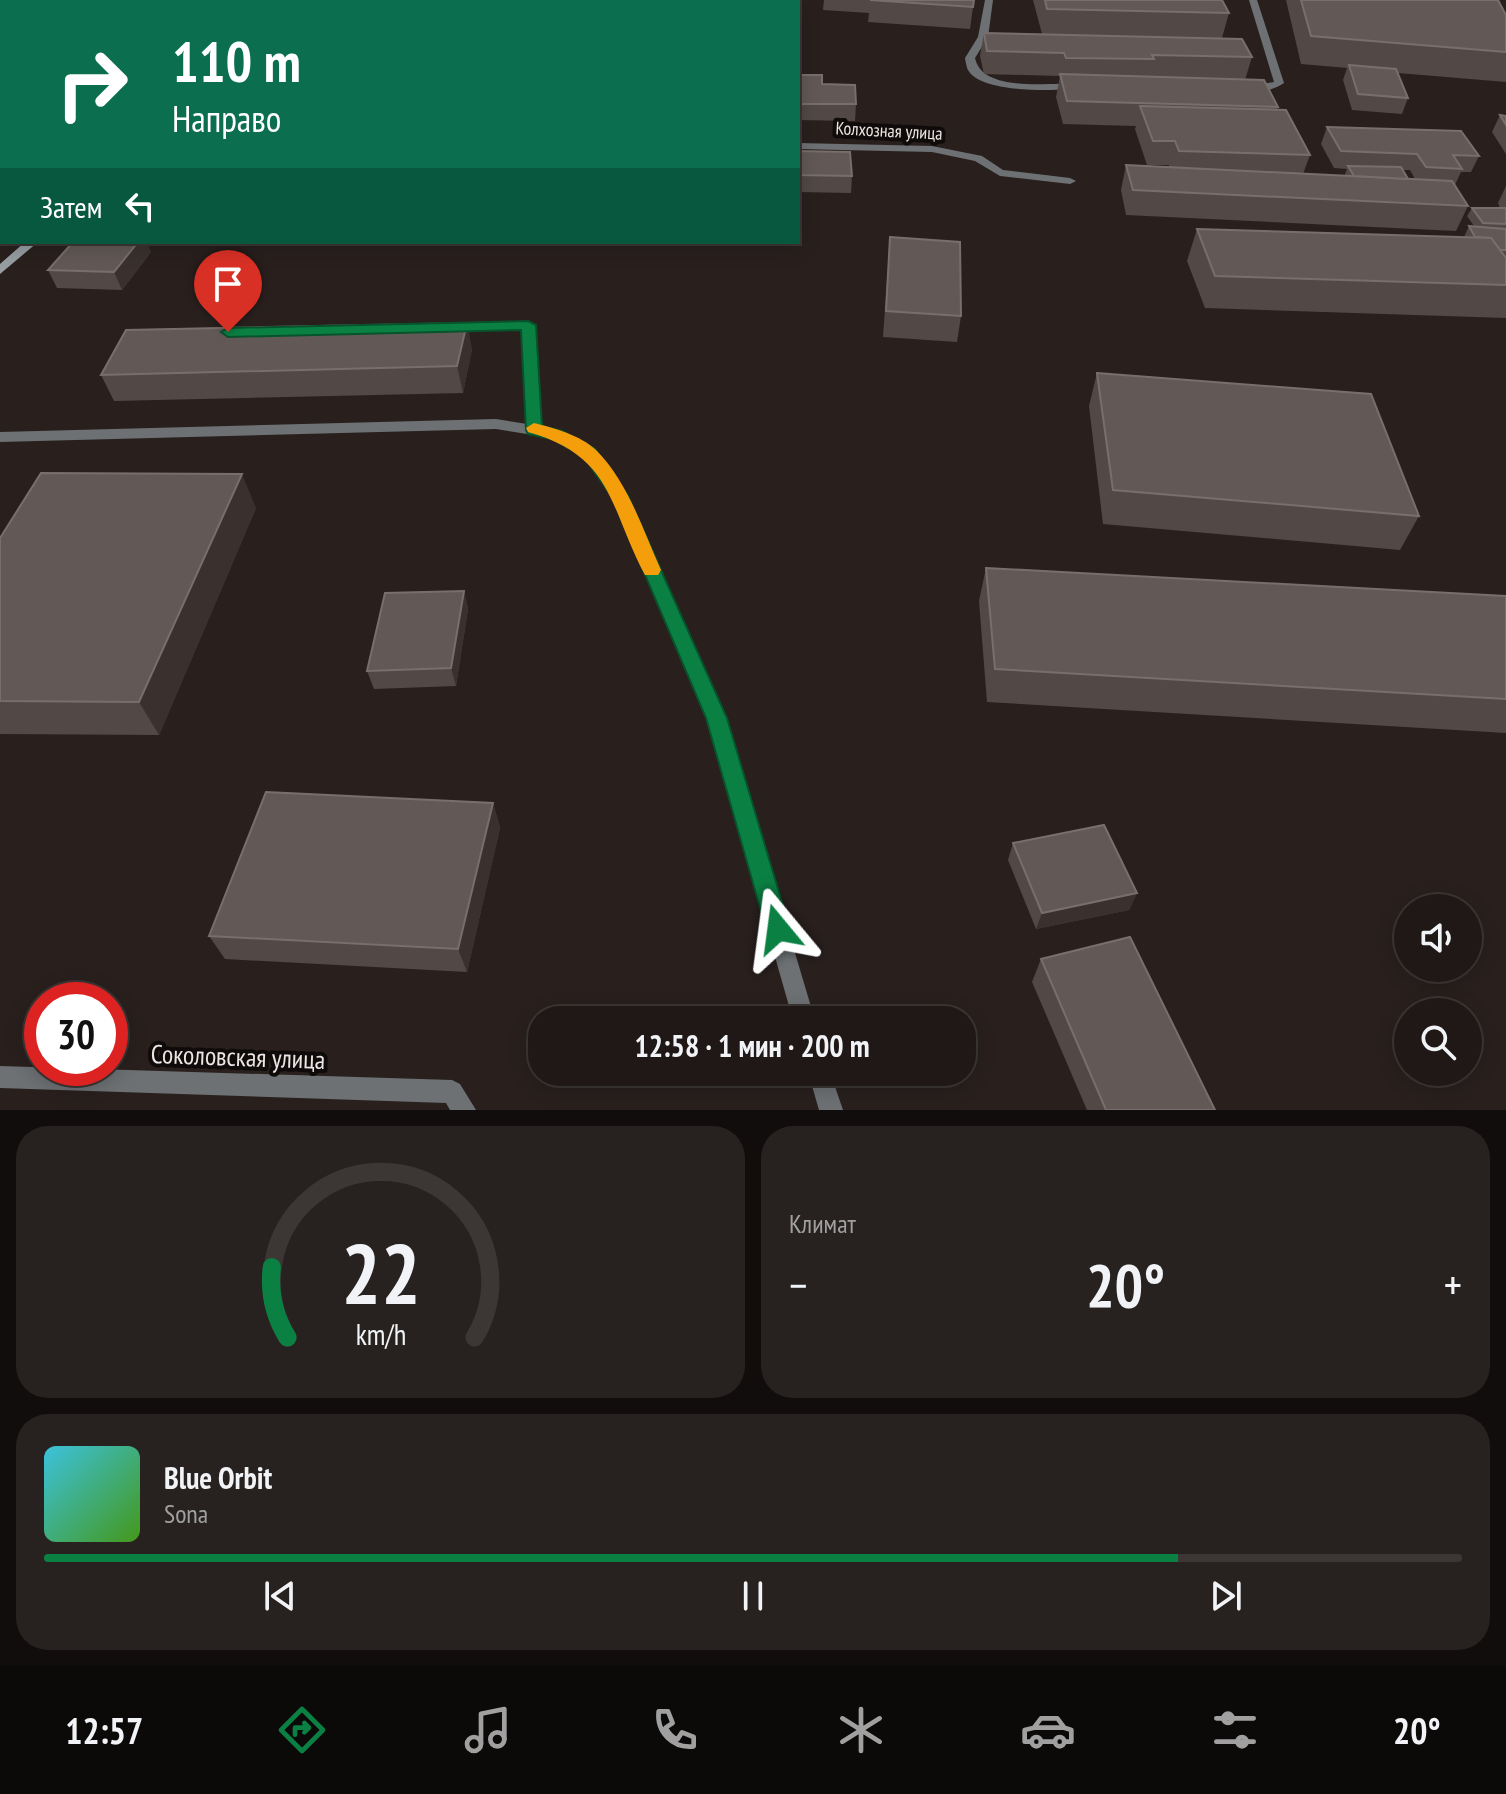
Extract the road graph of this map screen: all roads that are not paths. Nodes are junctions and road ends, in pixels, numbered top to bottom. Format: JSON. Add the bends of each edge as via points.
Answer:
{"nodes":[{"id":1,"x":989,"y":0,"type":"edge"},
{"id":2,"x":1253,"y":0,"type":"edge"},
{"id":3,"x":1095,"y":86,"type":"edge"},
{"id":4,"x":1234,"y":88,"type":"edge"},
{"id":5,"x":800,"y":146,"type":"edge"},
{"id":6,"x":1070,"y":181,"type":"dead end"},
{"id":7,"x":30,"y":244,"type":"edge"},
{"id":8,"x":0,"y":270,"type":"edge"},
{"id":9,"x":434,"y":327,"type":"edge"},
{"id":10,"x":534,"y":430,"type":"junction"},
{"id":11,"x":0,"y":437,"type":"edge"},
{"id":12,"x":800,"y":1006,"type":"edge"},
{"id":13,"x":0,"y":1077,"type":"edge"},
{"id":14,"x":823,"y":1086,"type":"edge"},
{"id":15,"x":464,"y":1110,"type":"edge"},
{"id":16,"x":831,"y":1110,"type":"edge"}],
"edges":[{"from":1,"to":3,"type":"street","via":[[983,36],[970,57],[978,78],[1001,85]]},
{"from":2,"to":4,"type":"street","via":[[1279,83]]},
{"from":5,"to":6,"type":"street","name":"Колхозная улица","via":[[932,149],[978,158],[1000,173]]},
{"from":7,"to":8,"type":"street"},
{"from":9,"to":10,"type":"street","via":[[528,325]]},
{"from":10,"to":11,"type":"street","via":[[496,424]]},
{"from":10,"to":12,"type":"street","via":[[556,434],[589,453],[620,496],[716,718]]},
{"from":13,"to":15,"type":"street","name":"Соколовская улица","via":[[452,1092]]},
{"from":14,"to":16,"type":"street"}]}
